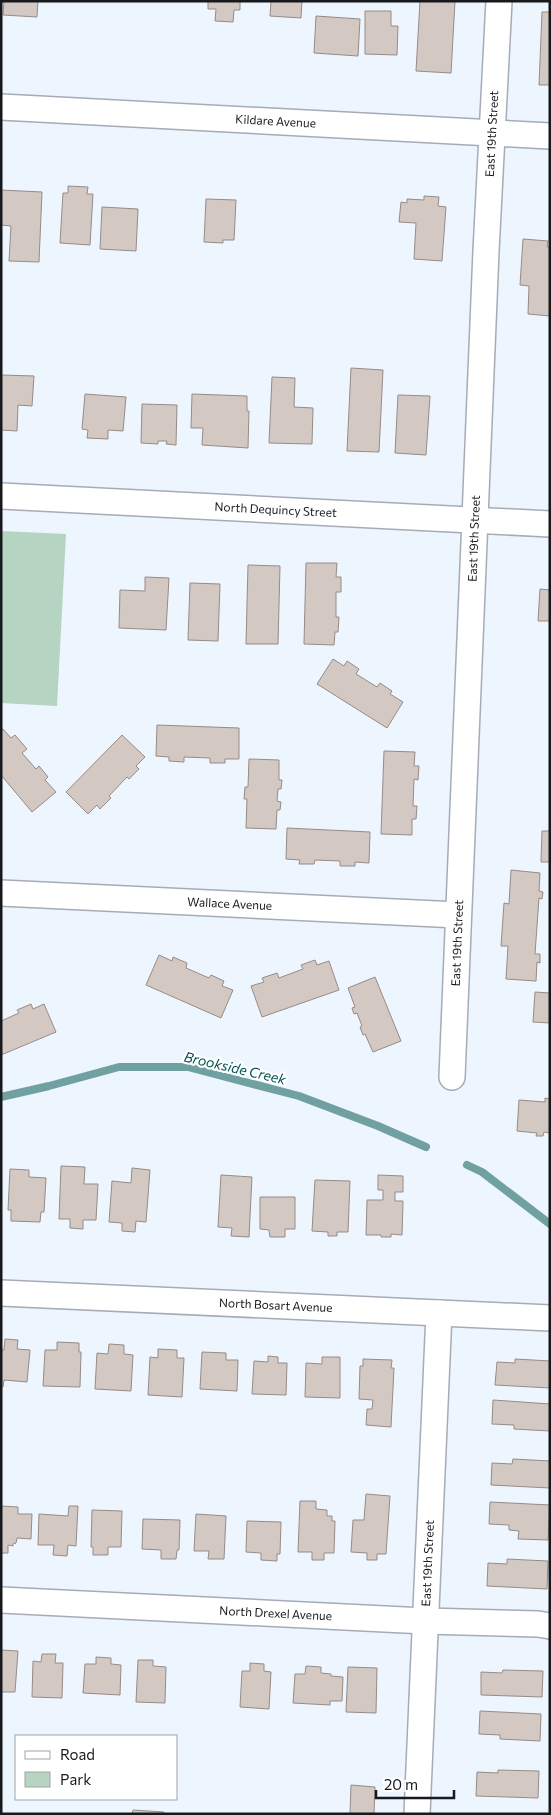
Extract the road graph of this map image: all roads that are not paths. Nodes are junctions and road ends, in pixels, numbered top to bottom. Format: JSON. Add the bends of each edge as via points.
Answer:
{"nodes":[{"id":1,"x":499,"y":1,"type":"edge"},
{"id":2,"x":1,"y":107,"type":"edge"},
{"id":3,"x":493,"y":133,"type":"junction"},
{"id":4,"x":550,"y":136,"type":"edge"},
{"id":5,"x":1,"y":496,"type":"edge"},
{"id":6,"x":475,"y":520,"type":"junction"},
{"id":7,"x":550,"y":524,"type":"edge"},
{"id":8,"x":1,"y":893,"type":"edge"},
{"id":9,"x":458,"y":915,"type":"junction"},
{"id":10,"x":452,"y":1076,"type":"dead end"},
{"id":11,"x":1,"y":1293,"type":"edge"},
{"id":12,"x":439,"y":1313,"type":"junction"},
{"id":13,"x":550,"y":1318,"type":"edge"},
{"id":14,"x":1,"y":1600,"type":"edge"},
{"id":15,"x":426,"y":1621,"type":"junction"},
{"id":16,"x":550,"y":1626,"type":"edge"},
{"id":17,"x":417,"y":1814,"type":"edge"}],
"edges":[{"from":1,"to":3,"type":"street","name":"East 19th Street"},
{"from":2,"to":3,"type":"street","name":"Kildare Avenue"},
{"from":3,"to":4,"type":"street","name":"Kildare Avenue"},
{"from":3,"to":6,"type":"street","name":"East 19th Street"},
{"from":5,"to":6,"type":"street","name":"North Dequincy Street"},
{"from":6,"to":7,"type":"street","name":"North Dequincy Street"},
{"from":6,"to":9,"type":"street","name":"East 19th Street"},
{"from":8,"to":9,"type":"street","name":"Wallace Avenue"},
{"from":9,"to":10,"type":"street","name":"East 19th Street"},
{"from":11,"to":12,"type":"street","name":"North Bosart Avenue"},
{"from":12,"to":13,"type":"street","name":"North Bosart Avenue"},
{"from":12,"to":15,"type":"street","name":"East 19th Street"},
{"from":14,"to":15,"type":"street","name":"North Drexel Avenue"},
{"from":15,"to":16,"type":"street","name":"North Drexel Avenue"},
{"from":15,"to":17,"type":"street","name":"East 19th Street"}]}
